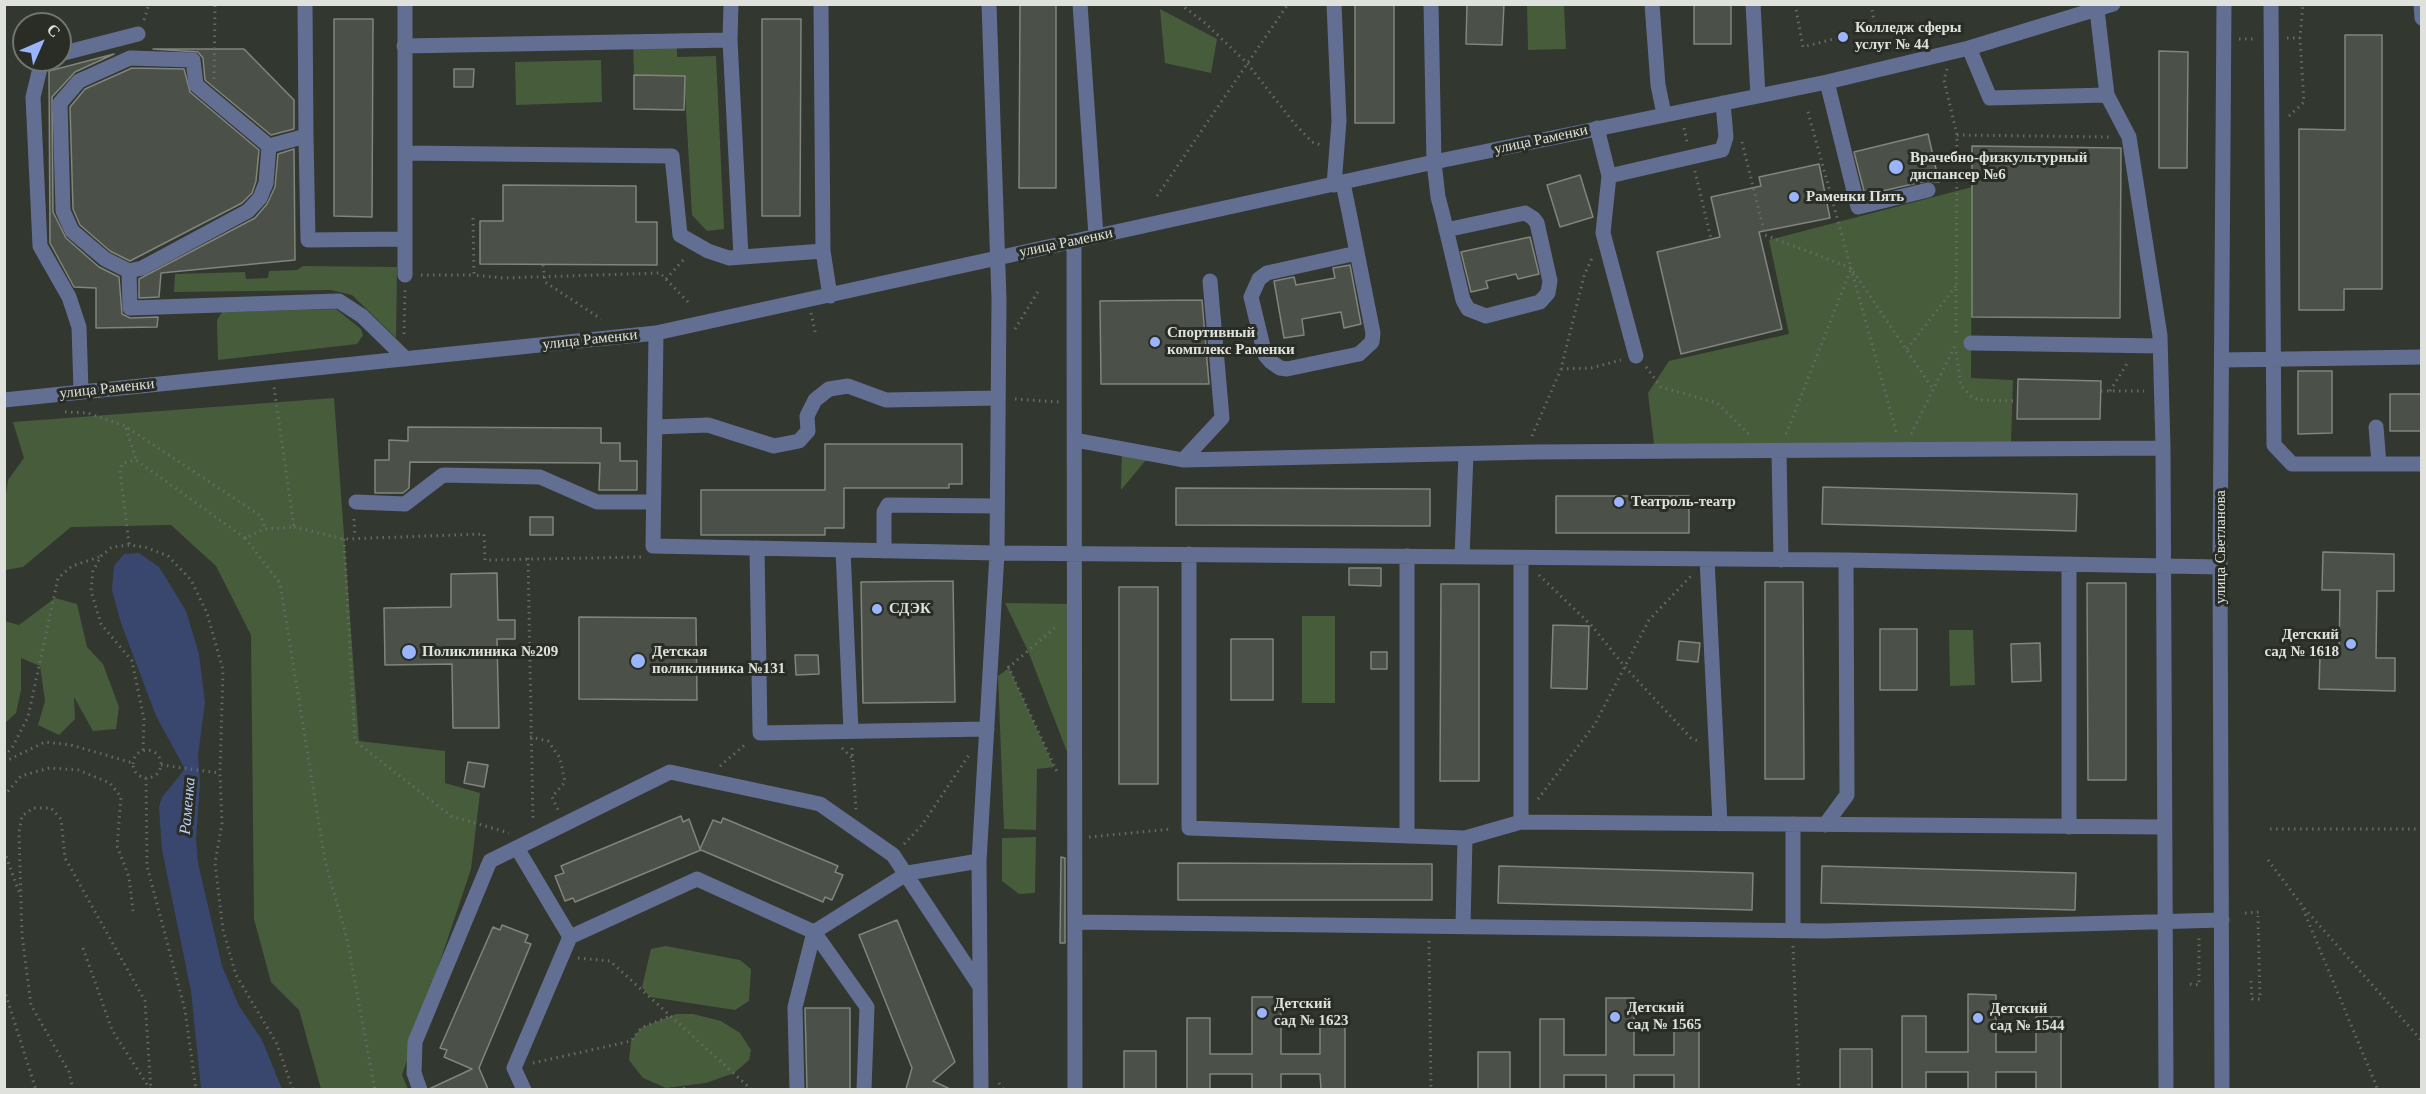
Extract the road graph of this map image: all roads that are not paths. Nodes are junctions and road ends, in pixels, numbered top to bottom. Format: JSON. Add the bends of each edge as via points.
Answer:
{"nodes":[{"id":1,"x":305,"y":4,"type":"edge"},
{"id":2,"x":405,"y":4,"type":"edge"},
{"id":3,"x":731,"y":4,"type":"edge"},
{"id":4,"x":822,"y":4,"type":"edge"},
{"id":5,"x":989,"y":4,"type":"edge"},
{"id":6,"x":1080,"y":4,"type":"edge"},
{"id":7,"x":1334,"y":4,"type":"edge"},
{"id":8,"x":1431,"y":4,"type":"edge"},
{"id":9,"x":1652,"y":4,"type":"edge"},
{"id":10,"x":1753,"y":4,"type":"edge"},
{"id":11,"x":2113,"y":4,"type":"edge"},
{"id":12,"x":2224,"y":4,"type":"edge"},
{"id":13,"x":2271,"y":4,"type":"edge"},
{"id":14,"x":2421,"y":4,"type":"edge"},
{"id":15,"x":2097,"y":10,"type":"junction"},
{"id":16,"x":2421,"y":18,"type":"edge"},
{"id":17,"x":138,"y":34,"type":"dead end"},
{"id":18,"x":730,"y":40,"type":"junction"},
{"id":19,"x":404,"y":46,"type":"junction"},
{"id":20,"x":1969,"y":48,"type":"junction"},
{"id":21,"x":72,"y":51,"type":"edge"},
{"id":22,"x":39,"y":72,"type":"edge"},
{"id":23,"x":1827,"y":82,"type":"junction"},
{"id":24,"x":2107,"y":95,"type":"junction"},
{"id":25,"x":1758,"y":96,"type":"junction"},
{"id":26,"x":1723,"y":103,"type":"junction"},
{"id":27,"x":1664,"y":114,"type":"junction"},
{"id":28,"x":1597,"y":128,"type":"junction"},
{"id":29,"x":306,"y":136,"type":"junction"},
{"id":30,"x":269,"y":146,"type":"junction"},
{"id":31,"x":405,"y":153,"type":"junction"},
{"id":32,"x":1434,"y":162,"type":"junction"},
{"id":33,"x":1609,"y":176,"type":"junction"},
{"id":34,"x":1338,"y":184,"type":"junction"},
{"id":35,"x":1928,"y":190,"type":"dead end"},
{"id":36,"x":1446,"y":230,"type":"junction"},
{"id":37,"x":1096,"y":236,"type":"junction"},
{"id":38,"x":405,"y":239,"type":"junction"},
{"id":39,"x":1074,"y":242,"type":"junction"},
{"id":40,"x":823,"y":251,"type":"junction"},
{"id":41,"x":1357,"y":253,"type":"junction"},
{"id":42,"x":741,"y":257,"type":"junction"},
{"id":43,"x":999,"y":257,"type":"junction"},
{"id":44,"x":129,"y":272,"type":"junction"},
{"id":45,"x":405,"y":275,"type":"road end"},
{"id":46,"x":1210,"y":281,"type":"dead end"},
{"id":47,"x":830,"y":296,"type":"junction"},
{"id":48,"x":656,"y":333,"type":"junction"},
{"id":49,"x":1963,"y":344,"type":"road end"},
{"id":50,"x":2160,"y":346,"type":"junction"},
{"id":51,"x":1636,"y":356,"type":"road end"},
{"id":52,"x":2275,"y":357,"type":"junction"},
{"id":53,"x":2421,"y":357,"type":"edge"},
{"id":54,"x":406,"y":358,"type":"junction"},
{"id":55,"x":2222,"y":360,"type":"junction"},
{"id":56,"x":81,"y":391,"type":"junction"},
{"id":57,"x":998,"y":398,"type":"junction"},
{"id":58,"x":4,"y":400,"type":"edge"},
{"id":59,"x":655,"y":427,"type":"junction"},
{"id":60,"x":2376,"y":427,"type":"dead end"},
{"id":61,"x":1075,"y":440,"type":"junction"},
{"id":62,"x":2163,"y":448,"type":"junction"},
{"id":63,"x":1773,"y":452,"type":"junction"},
{"id":64,"x":1467,"y":454,"type":"junction"},
{"id":65,"x":1183,"y":460,"type":"junction"},
{"id":66,"x":2379,"y":464,"type":"junction"},
{"id":67,"x":2421,"y":464,"type":"edge"},
{"id":68,"x":356,"y":502,"type":"dead end"},
{"id":69,"x":653,"y":502,"type":"junction"},
{"id":70,"x":997,"y":506,"type":"junction"},
{"id":71,"x":757,"y":548,"type":"junction"},
{"id":72,"x":843,"y":550,"type":"junction"},
{"id":73,"x":884,"y":551,"type":"junction"},
{"id":74,"x":1075,"y":552,"type":"junction"},
{"id":75,"x":997,"y":553,"type":"junction"},
{"id":76,"x":1189,"y":554,"type":"junction"},
{"id":77,"x":1407,"y":556,"type":"junction"},
{"id":78,"x":1462,"y":557,"type":"junction"},
{"id":79,"x":1521,"y":558,"type":"junction"},
{"id":80,"x":1707,"y":559,"type":"junction"},
{"id":81,"x":1781,"y":560,"type":"junction"},
{"id":82,"x":1846,"y":560,"type":"junction"},
{"id":83,"x":2070,"y":564,"type":"junction"},
{"id":84,"x":2162,"y":566,"type":"junction"},
{"id":85,"x":2220,"y":567,"type":"junction"},
{"id":86,"x":987,"y":729,"type":"junction"},
{"id":87,"x":851,"y":731,"type":"junction"},
{"id":88,"x":1521,"y":822,"type":"junction"},
{"id":89,"x":1720,"y":824,"type":"junction"},
{"id":90,"x":1793,"y":824,"type":"junction"},
{"id":91,"x":1825,"y":825,"type":"junction"},
{"id":92,"x":2069,"y":827,"type":"junction"},
{"id":93,"x":2164,"y":827,"type":"junction"},
{"id":94,"x":1407,"y":836,"type":"junction"},
{"id":95,"x":1465,"y":838,"type":"junction"},
{"id":96,"x":517,"y":848,"type":"junction"},
{"id":97,"x":979,"y":861,"type":"junction"},
{"id":98,"x":908,"y":873,"type":"junction"},
{"id":99,"x":2222,"y":920,"type":"junction"},
{"id":100,"x":1076,"y":922,"type":"junction"},
{"id":101,"x":2164,"y":923,"type":"junction"},
{"id":102,"x":1463,"y":926,"type":"junction"},
{"id":103,"x":1793,"y":930,"type":"junction"},
{"id":104,"x":814,"y":932,"type":"junction"},
{"id":105,"x":570,"y":937,"type":"junction"},
{"id":106,"x":979,"y":985,"type":"junction"},
{"id":107,"x":420,"y":1089,"type":"edge"},
{"id":108,"x":524,"y":1089,"type":"edge"},
{"id":109,"x":797,"y":1089,"type":"edge"},
{"id":110,"x":864,"y":1089,"type":"edge"},
{"id":111,"x":981,"y":1089,"type":"edge"},
{"id":112,"x":1076,"y":1089,"type":"edge"},
{"id":113,"x":2166,"y":1089,"type":"edge"},
{"id":114,"x":2222,"y":1089,"type":"edge"}],
"edges":[{"from":1,"to":29,"type":"street"},
{"from":2,"to":19,"type":"street"},
{"from":3,"to":18,"type":"street"},
{"from":4,"to":40,"type":"street"},
{"from":5,"to":43,"type":"street"},
{"from":6,"to":37,"type":"street"},
{"from":7,"to":34,"type":"street"},
{"from":8,"to":32,"type":"street"},
{"from":9,"to":27,"type":"street"},
{"from":10,"to":25,"type":"street"},
{"from":11,"to":15,"type":"street","name":"улица Раменки"},
{"from":12,"to":55,"type":"street","name":"улица Светланова"},
{"from":13,"to":52,"type":"street"},
{"from":14,"to":16,"type":"street"},
{"from":15,"to":20,"type":"street","name":"улица Раменки"},
{"from":15,"to":24,"type":"street"},
{"from":17,"to":21,"type":"street"},
{"from":18,"to":19,"type":"street"},
{"from":18,"to":42,"type":"street"},
{"from":19,"to":31,"type":"street"},
{"from":20,"to":23,"type":"street","name":"улица Раменки"},
{"from":20,"to":24,"type":"street","via":[[1989,98]]},
{"from":22,"to":56,"type":"street","via":[[33,97],[40,246],[69,297],[79,327]]},
{"from":23,"to":25,"type":"street","name":"улица Раменки"},
{"from":23,"to":35,"type":"street","via":[[1858,207]]},
{"from":24,"to":50,"type":"street","via":[[2129,137]]},
{"from":25,"to":26,"type":"street","name":"улица Раменки"},
{"from":26,"to":27,"type":"street","name":"улица Раменки"},
{"from":26,"to":33,"type":"street","via":[[1726,137],[1722,150]]},
{"from":27,"to":28,"type":"street","name":"улица Раменки"},
{"from":28,"to":32,"type":"street","name":"улица Раменки"},
{"from":28,"to":33,"type":"street"},
{"from":29,"to":30,"type":"street"},
{"from":29,"to":38,"type":"street","via":[[308,240]]},
{"from":30,"to":44,"type":"street","via":[[266,183],[260,198],[248,211]]},
{"from":30,"to":44,"type":"street","via":[[196,85],[193,60],[130,58],[79,81],[60,103],[63,210],[72,231],[105,259]]},
{"from":31,"to":38,"type":"street"},
{"from":31,"to":42,"type":"street","via":[[672,156],[680,235],[729,258]]},
{"from":32,"to":34,"type":"street","name":"улица Раменки"},
{"from":32,"to":36,"type":"street"},
{"from":33,"to":51,"type":"street","via":[[1603,233]]},
{"from":34,"to":37,"type":"street","name":"улица Раменки"},
{"from":34,"to":41,"type":"street"},
{"from":36,"to":36,"type":"street","via":[[1468,309],[1485,315],[1544,298],[1550,281],[1533,218],[1524,213]]},
{"from":37,"to":39,"type":"street","name":"улица Раменки"},
{"from":38,"to":45,"type":"street"},
{"from":39,"to":43,"type":"street","name":"улица Раменки"},
{"from":39,"to":61,"type":"street"},
{"from":40,"to":42,"type":"street"},
{"from":40,"to":47,"type":"street"},
{"from":41,"to":41,"type":"street","via":[[1373,333],[1367,349],[1287,369],[1270,361],[1265,355],[1251,297],[1259,279],[1267,273]]},
{"from":43,"to":47,"type":"street","name":"улица Раменки"},
{"from":43,"to":57,"type":"street"},
{"from":44,"to":54,"type":"street","via":[[130,308],[339,301],[363,316]]},
{"from":46,"to":65,"type":"street","via":[[1222,418]]},
{"from":47,"to":48,"type":"street","name":"улица Раменки"},
{"from":48,"to":54,"type":"street","name":"улица Раменки"},
{"from":48,"to":59,"type":"street"},
{"from":49,"to":50,"type":"street"},
{"from":50,"to":62,"type":"street"},
{"from":52,"to":53,"type":"street"},
{"from":52,"to":55,"type":"street"},
{"from":52,"to":66,"type":"street","via":[[2274,445],[2292,464]]},
{"from":54,"to":56,"type":"street","name":"улица Раменки"},
{"from":55,"to":85,"type":"street","name":"улица Светланова"},
{"from":56,"to":58,"type":"street","name":"улица Раменки"},
{"from":57,"to":59,"type":"street","via":[[886,400],[848,386],[829,389],[815,400],[807,416],[808,431],[799,441],[774,446],[708,425]]},
{"from":57,"to":70,"type":"street"},
{"from":59,"to":69,"type":"street"},
{"from":60,"to":66,"type":"street"},
{"from":61,"to":65,"type":"street"},
{"from":61,"to":74,"type":"street"},
{"from":62,"to":63,"type":"street"},
{"from":62,"to":84,"type":"street"},
{"from":63,"to":64,"type":"street"},
{"from":63,"to":81,"type":"street"},
{"from":64,"to":65,"type":"street"},
{"from":64,"to":78,"type":"street"},
{"from":66,"to":67,"type":"street"},
{"from":68,"to":69,"type":"street","via":[[405,504],[443,475],[540,477],[597,502]]},
{"from":69,"to":71,"type":"street","via":[[653,546]]},
{"from":70,"to":73,"type":"street","via":[[888,505],[884,512]]},
{"from":70,"to":75,"type":"street"},
{"from":71,"to":72,"type":"street"},
{"from":71,"to":87,"type":"street","via":[[760,733]]},
{"from":72,"to":73,"type":"street"},
{"from":72,"to":87,"type":"street"},
{"from":73,"to":75,"type":"street"},
{"from":74,"to":75,"type":"street"},
{"from":74,"to":76,"type":"street"},
{"from":74,"to":100,"type":"street"},
{"from":75,"to":86,"type":"street"},
{"from":76,"to":77,"type":"street"},
{"from":76,"to":94,"type":"street","via":[[1189,828]]},
{"from":77,"to":78,"type":"street"},
{"from":77,"to":94,"type":"street"},
{"from":78,"to":79,"type":"street"},
{"from":79,"to":80,"type":"street"},
{"from":79,"to":88,"type":"street"},
{"from":80,"to":81,"type":"street"},
{"from":80,"to":89,"type":"street"},
{"from":81,"to":82,"type":"street"},
{"from":82,"to":83,"type":"street"},
{"from":82,"to":91,"type":"street","via":[[1847,795]]},
{"from":83,"to":84,"type":"street"},
{"from":83,"to":92,"type":"street"},
{"from":84,"to":85,"type":"street"},
{"from":84,"to":93,"type":"street"},
{"from":85,"to":99,"type":"street","name":"улица Светланова"},
{"from":86,"to":87,"type":"street"},
{"from":86,"to":97,"type":"street"},
{"from":88,"to":89,"type":"street"},
{"from":88,"to":95,"type":"street"},
{"from":89,"to":90,"type":"street"},
{"from":90,"to":91,"type":"street"},
{"from":90,"to":103,"type":"street"},
{"from":91,"to":92,"type":"street"},
{"from":92,"to":93,"type":"street"},
{"from":93,"to":101,"type":"street"},
{"from":94,"to":95,"type":"street"},
{"from":95,"to":102,"type":"street"},
{"from":96,"to":98,"type":"street","via":[[670,772],[820,804],[893,855]]},
{"from":96,"to":105,"type":"street"},
{"from":96,"to":107,"type":"street","via":[[490,861],[415,1042],[414,1073]]},
{"from":97,"to":98,"type":"street"},
{"from":97,"to":106,"type":"street"},
{"from":98,"to":104,"type":"street"},
{"from":98,"to":106,"type":"street"},
{"from":99,"to":101,"type":"street"},
{"from":99,"to":114,"type":"street","name":"улица Светланова"},
{"from":100,"to":102,"type":"street"},
{"from":100,"to":112,"type":"street"},
{"from":101,"to":103,"type":"street"},
{"from":101,"to":113,"type":"street"},
{"from":102,"to":103,"type":"street"},
{"from":104,"to":105,"type":"street","via":[[697,879]]},
{"from":104,"to":109,"type":"street","via":[[795,1007]]},
{"from":104,"to":110,"type":"street","via":[[867,1007]]},
{"from":105,"to":108,"type":"street","via":[[514,1068]]},
{"from":106,"to":111,"type":"street"}]}
